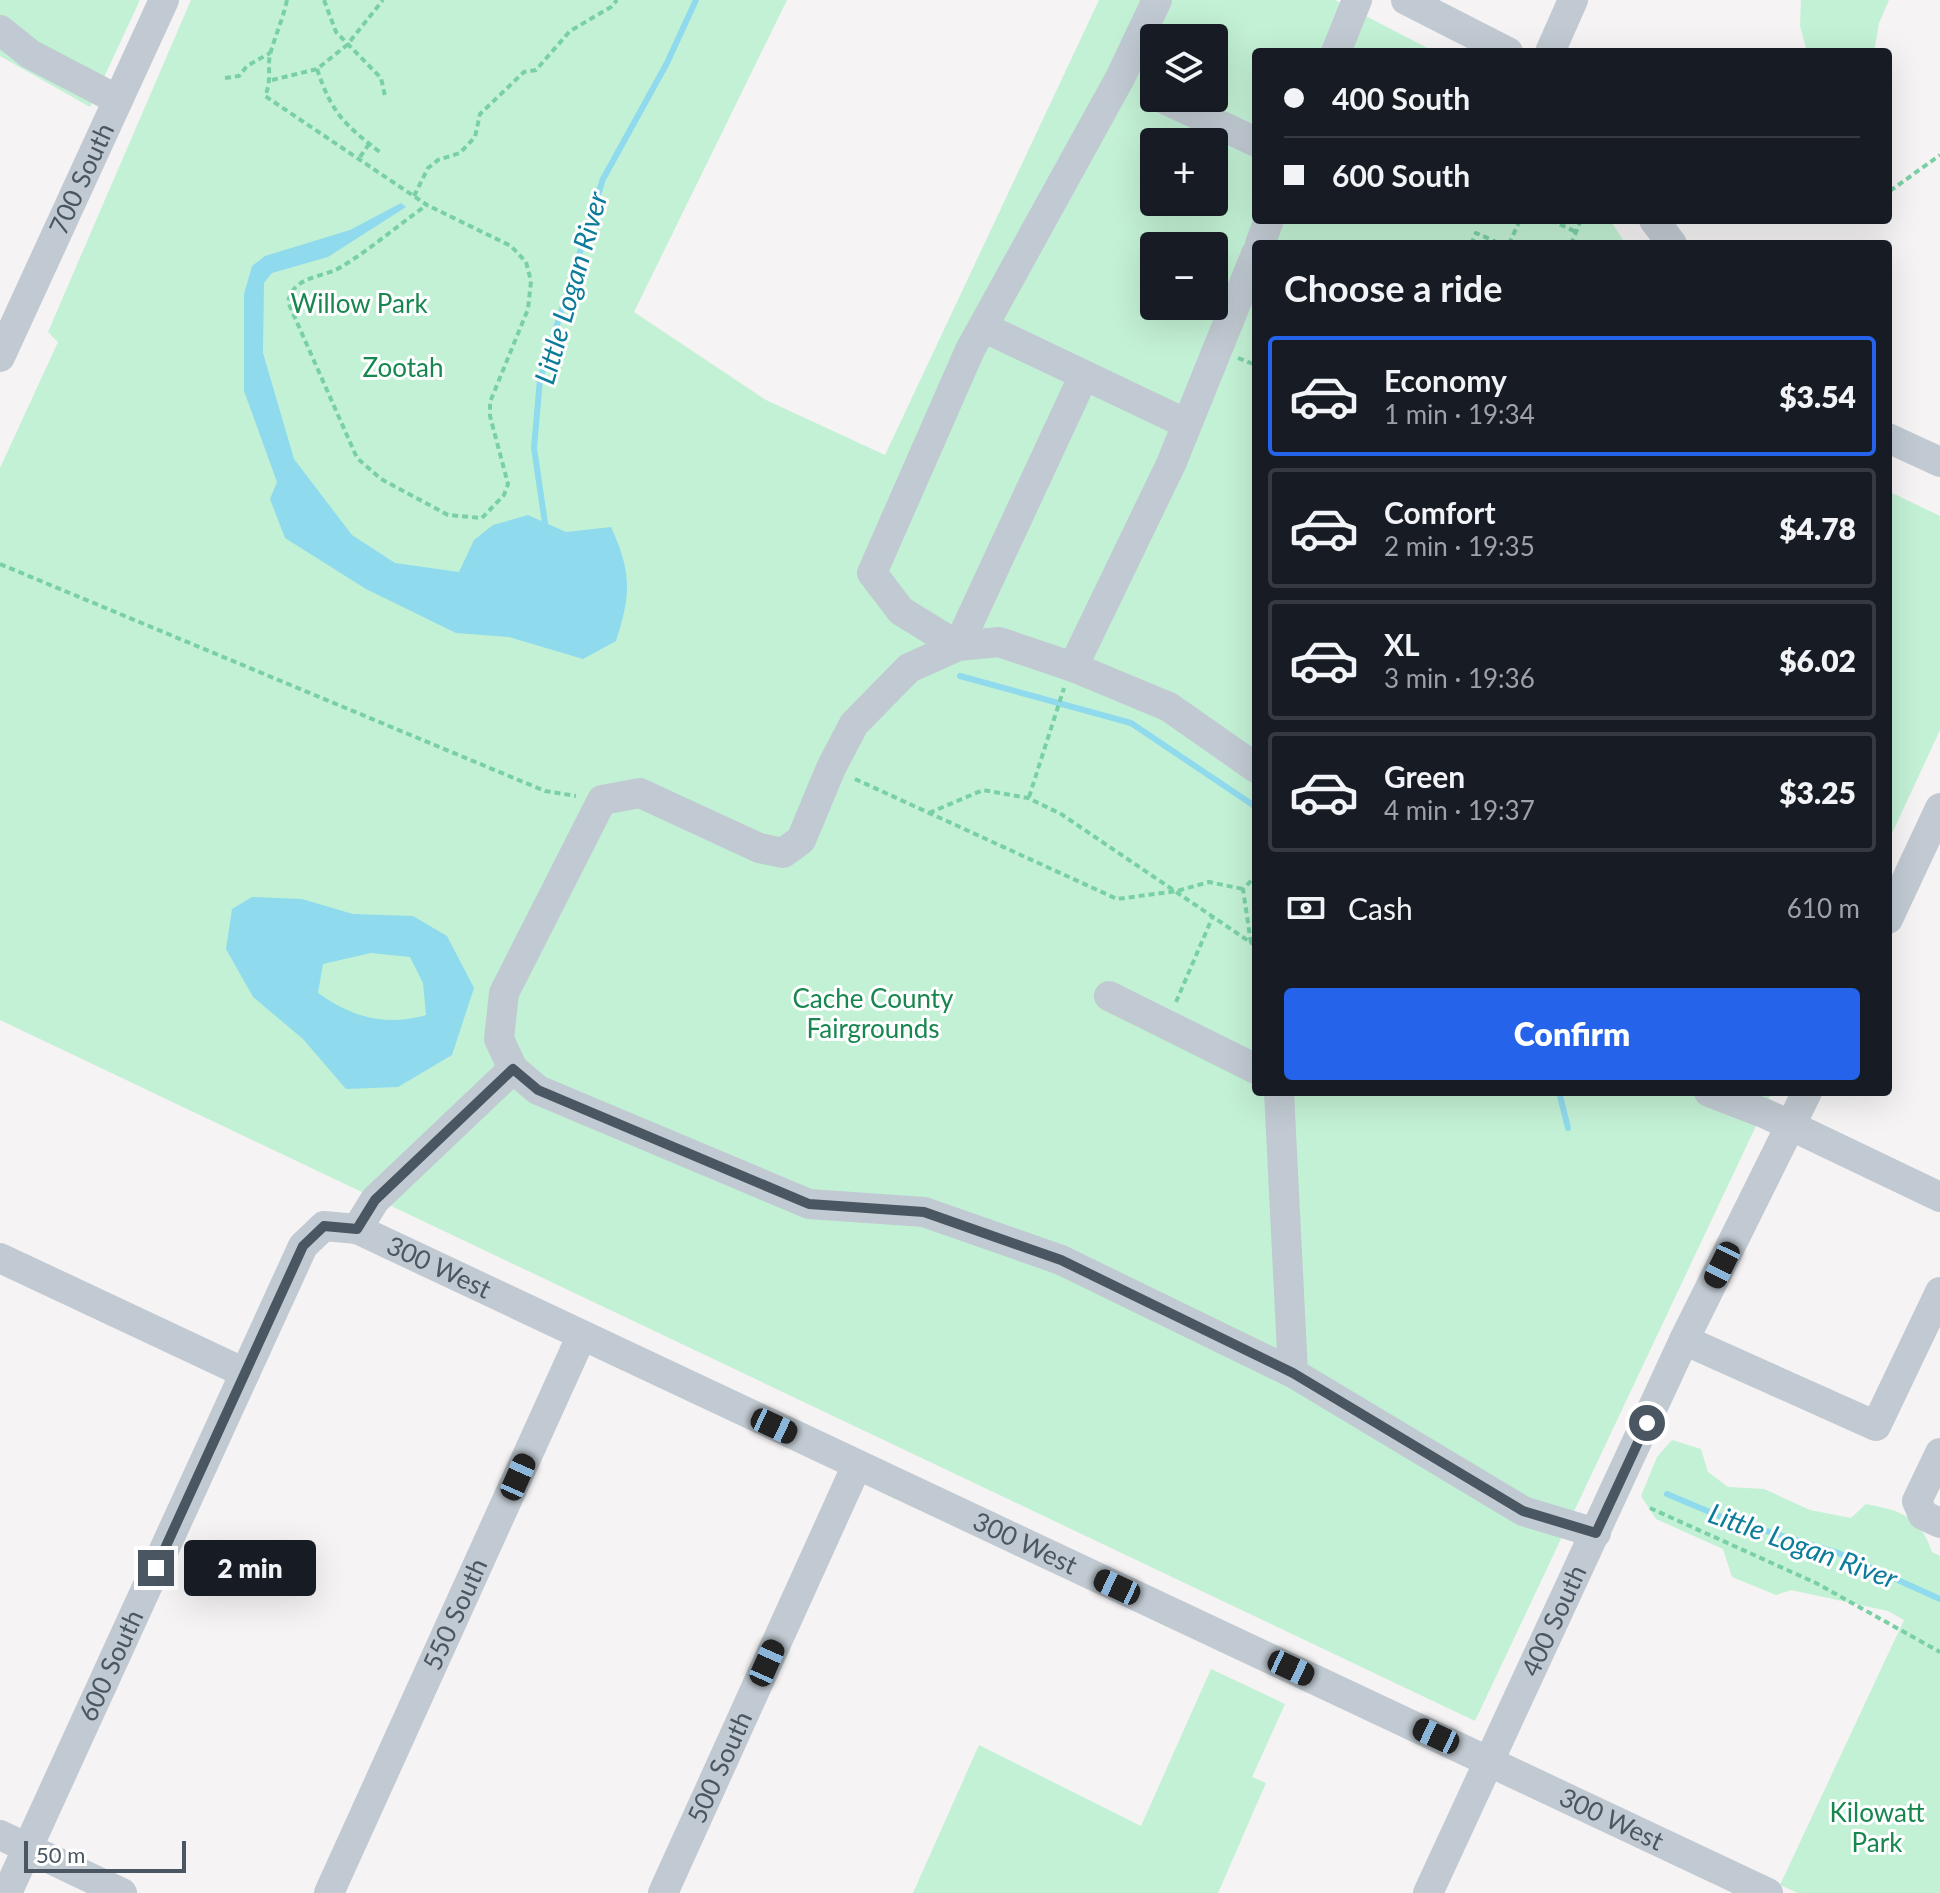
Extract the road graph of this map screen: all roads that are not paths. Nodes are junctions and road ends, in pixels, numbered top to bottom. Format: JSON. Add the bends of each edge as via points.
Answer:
{"nodes":[{"id":1,"x":164,"y":0,"type":"edge"},
{"id":2,"x":1157,"y":0,"type":"edge"},
{"id":3,"x":1357,"y":0,"type":"edge"},
{"id":4,"x":1406,"y":0,"type":"edge"},
{"id":5,"x":1573,"y":0,"type":"edge"},
{"id":6,"x":0,"y":30,"type":"edge"},
{"id":7,"x":1338,"y":48,"type":"edge"},
{"id":8,"x":1500,"y":48,"type":"edge"},
{"id":9,"x":1552,"y":48,"type":"edge"},
{"id":10,"x":1120,"y":78,"type":"junction"},
{"id":11,"x":1140,"y":87,"type":"edge"},
{"id":12,"x":118,"y":100,"type":"junction"},
{"id":13,"x":1192,"y":112,"type":"edge"},
{"id":14,"x":1252,"y":140,"type":"edge"},
{"id":15,"x":1252,"y":264,"type":"edge"},
{"id":16,"x":9,"y":316,"type":"edge"},
{"id":17,"x":983,"y":327,"type":"junction"},
{"id":18,"x":0,"y":357,"type":"edge"},
{"id":19,"x":1084,"y":375,"type":"junction"},
{"id":20,"x":1187,"y":424,"type":"junction"},
{"id":21,"x":1892,"y":440,"type":"edge"},
{"id":22,"x":1940,"y":462,"type":"edge"},
{"id":23,"x":958,"y":646,"type":"junction"},
{"id":24,"x":1069,"y":676,"type":"junction"},
{"id":25,"x":1252,"y":765,"type":"edge"},
{"id":26,"x":1940,"y":808,"type":"edge"},
{"id":27,"x":1892,"y":910,"type":"edge"},
{"id":28,"x":1109,"y":996,"type":"dead end"},
{"id":29,"x":1252,"y":1067,"type":"edge"},
{"id":30,"x":513,"y":1069,"type":"junction"},
{"id":31,"x":1279,"y":1096,"type":"edge"},
{"id":32,"x":1805,"y":1096,"type":"edge"},
{"id":33,"x":1740,"y":1098,"type":"edge"},
{"id":34,"x":1791,"y":1126,"type":"junction"},
{"id":35,"x":1940,"y":1197,"type":"edge"},
{"id":36,"x":324,"y":1226,"type":"joint"},
{"id":37,"x":357,"y":1229,"type":"junction"},
{"id":38,"x":0,"y":1258,"type":"edge"},
{"id":39,"x":1940,"y":1292,"type":"edge"},
{"id":40,"x":581,"y":1337,"type":"junction"},
{"id":41,"x":1684,"y":1340,"type":"junction"},
{"id":42,"x":245,"y":1373,"type":"junction"},
{"id":43,"x":1293,"y":1373,"type":"junction"},
{"id":44,"x":1940,"y":1453,"type":"edge"},
{"id":45,"x":857,"y":1465,"type":"junction"},
{"id":46,"x":1940,"y":1523,"type":"edge"},
{"id":47,"x":1596,"y":1533,"type":"junction"},
{"id":48,"x":1489,"y":1761,"type":"junction"},
{"id":49,"x":0,"y":1835,"type":"edge"},
{"id":50,"x":28,"y":1848,"type":"junction"},
{"id":51,"x":7,"y":1893,"type":"edge"},
{"id":52,"x":122,"y":1893,"type":"edge"},
{"id":53,"x":329,"y":1893,"type":"edge"},
{"id":54,"x":663,"y":1893,"type":"edge"},
{"id":55,"x":1428,"y":1893,"type":"edge"},
{"id":56,"x":1768,"y":1893,"type":"edge"}],
"edges":[{"from":1,"to":12,"type":"street","name":"700 South"},
{"from":2,"to":10,"type":"street"},
{"from":3,"to":7,"type":"street"},
{"from":4,"to":8,"type":"street"},
{"from":5,"to":9,"type":"street"},
{"from":6,"to":12,"type":"street","via":[[30,54]]},
{"from":10,"to":11,"type":"street"},
{"from":10,"to":17,"type":"street"},
{"from":12,"to":16,"type":"street","name":"700 South"},
{"from":13,"to":14,"type":"street"},
{"from":15,"to":20,"type":"street"},
{"from":16,"to":18,"type":"street","name":"700 South"},
{"from":17,"to":19,"type":"street"},
{"from":17,"to":23,"type":"street","via":[[872,573],[901,611]]},
{"from":19,"to":20,"type":"street"},
{"from":19,"to":23,"type":"street"},
{"from":20,"to":24,"type":"street"},
{"from":21,"to":22,"type":"street"},
{"from":23,"to":24,"type":"street","via":[[999,642]]},
{"from":23,"to":30,"type":"street","via":[[909,668],[854,724],[801,840],[783,853],[759,848],[640,793],[602,800],[504,993],[499,1039]]},
{"from":24,"to":25,"type":"street","via":[[1169,707]]},
{"from":26,"to":27,"type":"street"},
{"from":28,"to":29,"type":"street"},
{"from":30,"to":37,"type":"street","via":[[375,1200]]},
{"from":30,"to":43,"type":"street","via":[[538,1090],[809,1204],[924,1212],[1061,1260]]},
{"from":31,"to":43,"type":"street"},
{"from":32,"to":34,"type":"street","name":"400 South"},
{"from":33,"to":34,"type":"street"},
{"from":34,"to":35,"type":"street"},
{"from":34,"to":41,"type":"street","name":"400 South"},
{"from":36,"to":37,"type":"street","name":"300 West"},
{"from":36,"to":42,"type":"street","name":"600 South","via":[[303,1246]]},
{"from":37,"to":40,"type":"street","name":"300 West"},
{"from":38,"to":42,"type":"street"},
{"from":39,"to":41,"type":"street","via":[[1876,1426]]},
{"from":40,"to":45,"type":"street","name":"300 West"},
{"from":40,"to":53,"type":"street","name":"550 South"},
{"from":41,"to":47,"type":"street","name":"400 South"},
{"from":42,"to":50,"type":"street","name":"600 South"},
{"from":43,"to":47,"type":"street","via":[[1523,1511]]},
{"from":44,"to":46,"type":"street","via":[[1917,1501],[1923,1515]]},
{"from":45,"to":48,"type":"street","name":"300 West"},
{"from":45,"to":54,"type":"street","name":"500 South"},
{"from":47,"to":48,"type":"street","name":"400 South"},
{"from":48,"to":55,"type":"street","name":"400 South"},
{"from":48,"to":56,"type":"street","name":"300 West"},
{"from":49,"to":50,"type":"street"},
{"from":50,"to":51,"type":"street","name":"600 South"},
{"from":50,"to":52,"type":"street"}]}
